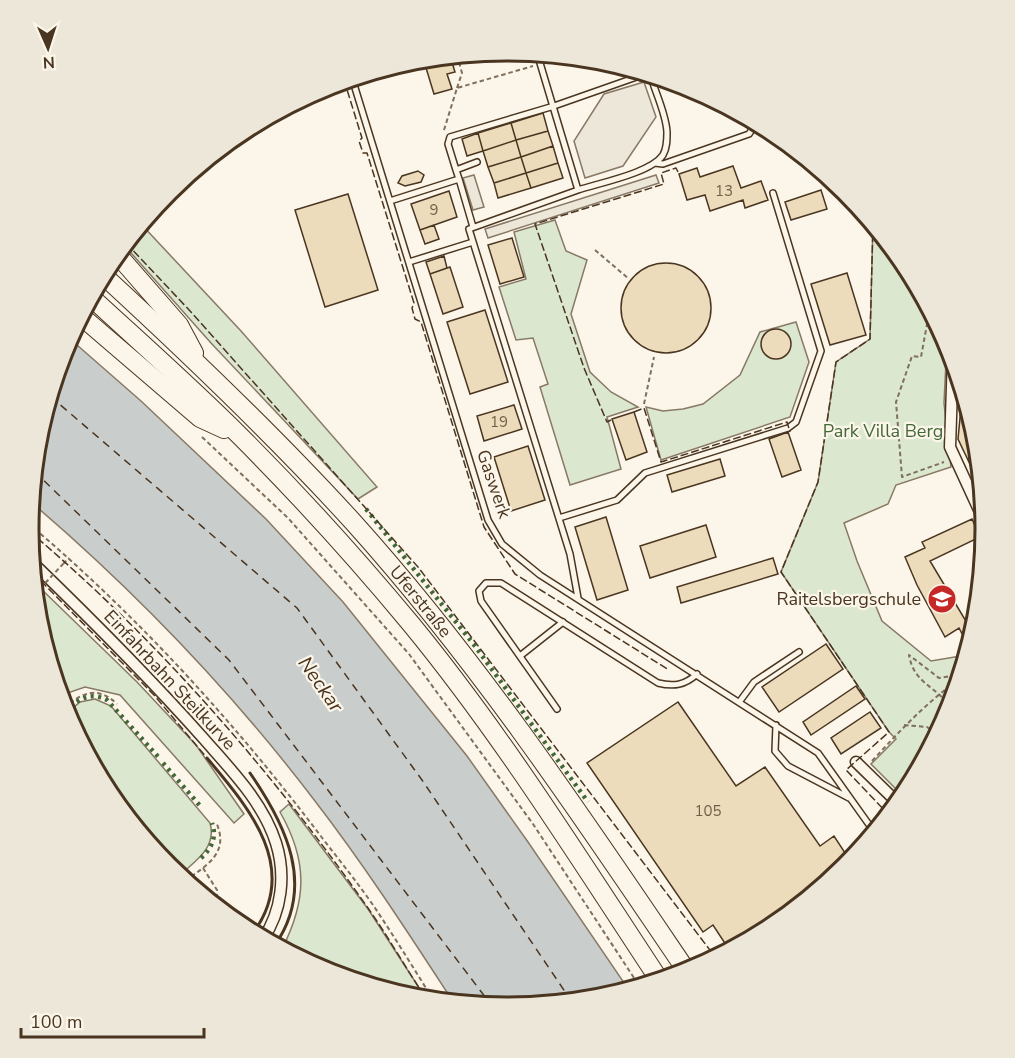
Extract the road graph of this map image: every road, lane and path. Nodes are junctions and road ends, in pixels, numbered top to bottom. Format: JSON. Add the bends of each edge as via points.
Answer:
{"nodes":[{"id":1,"x":459,"y":64,"type":"edge"},
{"id":2,"x":540,"y":64,"type":"joint"},
{"id":3,"x":636,"y":78,"type":"edge"},
{"id":4,"x":652,"y":83,"type":"edge"},
{"id":5,"x":354,"y":86,"type":"edge"},
{"id":6,"x":457,"y":88,"type":"junction"},
{"id":7,"x":554,"y":106,"type":"junction"},
{"id":8,"x":752,"y":129,"type":"edge"},
{"id":9,"x":448,"y":144,"type":"junction"},
{"id":10,"x":477,"y":162,"type":"dead end"},
{"id":11,"x":655,"y":163,"type":"junction"},
{"id":12,"x":456,"y":170,"type":"junction"},
{"id":13,"x":459,"y":179,"type":"junction"},
{"id":14,"x":578,"y":190,"type":"junction"},
{"id":15,"x":773,"y":193,"type":"dead end"},
{"id":16,"x":390,"y":201,"type":"junction"},
{"id":17,"x":473,"y":227,"type":"junction"},
{"id":18,"x":473,"y":242,"type":"junction"},
{"id":19,"x":595,"y":250,"type":"dead end"},
{"id":20,"x":123,"y":261,"type":"edge"},
{"id":21,"x":409,"y":262,"type":"junction"},
{"id":22,"x":629,"y":279,"type":"dead end"},
{"id":23,"x":110,"y":282,"type":"edge"},
{"id":24,"x":98,"y":303,"type":"edge"},
{"id":25,"x":87,"y":321,"type":"edge"},
{"id":26,"x":928,"y":321,"type":"edge"},
{"id":27,"x":654,"y":357,"type":"dead end"},
{"id":28,"x":201,"y":365,"type":"junction"},
{"id":29,"x":954,"y":388,"type":"edge"},
{"id":30,"x":644,"y":404,"type":"dead end"},
{"id":31,"x":194,"y":430,"type":"dead end"},
{"id":32,"x":240,"y":436,"type":"junction"},
{"id":33,"x":955,"y":459,"type":"junction"},
{"id":34,"x":975,"y":502,"type":"edge"},
{"id":35,"x":559,"y":518,"type":"junction"},
{"id":36,"x":39,"y":533,"type":"edge"},
{"id":37,"x":69,"y":558,"type":"junction"},
{"id":38,"x":41,"y":571,"type":"edge"},
{"id":39,"x":43,"y":586,"type":"edge"},
{"id":40,"x":578,"y":598,"type":"junction"},
{"id":41,"x":563,"y":622,"type":"junction"},
{"id":42,"x":799,"y":652,"type":"dead end"},
{"id":43,"x":520,"y":656,"type":"junction"},
{"id":44,"x":697,"y":674,"type":"junction"},
{"id":45,"x":952,"y":676,"type":"edge"},
{"id":46,"x":948,"y":687,"type":"edge"},
{"id":47,"x":939,"y":694,"type":"junction"},
{"id":48,"x":943,"y":699,"type":"edge"},
{"id":49,"x":72,"y":701,"type":"edge"},
{"id":50,"x":740,"y":702,"type":"junction"},
{"id":51,"x":117,"y":704,"type":"dead end"},
{"id":52,"x":557,"y":709,"type":"dead end"},
{"id":53,"x":776,"y":725,"type":"junction"},
{"id":54,"x":904,"y":726,"type":"junction"},
{"id":55,"x":931,"y":730,"type":"edge"},
{"id":56,"x":860,"y":766,"type":"joint"},
{"id":57,"x":891,"y":797,"type":"edge"},
{"id":58,"x":851,"y":799,"type":"junction"},
{"id":59,"x":216,"y":822,"type":"dead end"},
{"id":60,"x":870,"y":826,"type":"edge"},
{"id":61,"x":202,"y":868,"type":"junction"},
{"id":62,"x":193,"y":875,"type":"edge"},
{"id":63,"x":217,"y":896,"type":"edge"},
{"id":64,"x":267,"y":932,"type":"edge"},
{"id":65,"x":681,"y":964,"type":"edge"},
{"id":66,"x":655,"y":974,"type":"edge"},
{"id":67,"x":635,"y":980,"type":"edge"},
{"id":68,"x":427,"y":990,"type":"edge"}],
"edges":[{"from":1,"to":6,"type":"path","via":[[462,73]]},
{"from":2,"to":6,"type":"path"},
{"from":2,"to":7,"type":"lane"},
{"from":3,"to":7,"type":"lane"},
{"from":4,"to":11,"type":"lane","via":[[667,130],[667,143]]},
{"from":5,"to":16,"type":"lane","name":"Gaswerk"},
{"from":6,"to":9,"type":"path","via":[[444,130]]},
{"from":7,"to":9,"type":"lane","via":[[450,137]]},
{"from":7,"to":14,"type":"lane"},
{"from":8,"to":11,"type":"lane","via":[[749,134],[663,164]]},
{"from":9,"to":12,"type":"lane"},
{"from":10,"to":12,"type":"lane"},
{"from":11,"to":14,"type":"lane"},
{"from":12,"to":13,"type":"lane"},
{"from":13,"to":16,"type":"lane"},
{"from":13,"to":17,"type":"lane"},
{"from":14,"to":17,"type":"lane"},
{"from":15,"to":35,"type":"lane","via":[[821,351],[796,422],[788,428],[645,473],[617,500]]},
{"from":16,"to":21,"type":"lane","name":"Gaswerk"},
{"from":17,"to":18,"type":"lane","via":[[468,229]]},
{"from":18,"to":21,"type":"lane"},
{"from":18,"to":35,"type":"lane"},
{"from":19,"to":22,"type":"path"},
{"from":20,"to":28,"type":"highway","via":[[179,325]]},
{"from":21,"to":40,"type":"lane","name":"Gaswerk","via":[[488,520],[502,544],[540,575]]},
{"from":23,"to":28,"type":"highway","name":"Uferstraße"},
{"from":24,"to":32,"type":"highway","name":"Uferstraße"},
{"from":25,"to":32,"type":"highway","via":[[200,418]]},
{"from":26,"to":33,"type":"path","via":[[921,357],[912,356],[896,402],[902,477]]},
{"from":27,"to":30,"type":"path"},
{"from":28,"to":65,"type":"highway","name":"Uferstraße","via":[[354,524],[431,614],[511,718]]},
{"from":29,"to":33,"type":"street","via":[[950,447]]},
{"from":31,"to":67,"type":"path","via":[[288,518],[410,654],[533,824]]},
{"from":32,"to":66,"type":"highway","name":"Uferstraße","via":[[334,536],[463,691],[536,793]]},
{"from":33,"to":34,"type":"street"},
{"from":35,"to":40,"type":"lane"},
{"from":36,"to":37,"type":"path"},
{"from":37,"to":39,"type":"path","bridge":true},
{"from":37,"to":68,"type":"path","via":[[148,634],[258,757],[373,905]]},
{"from":38,"to":64,"type":"street","name":"Einfahrbahn Steilkurve","via":[[176,708],[254,799],[271,830],[280,860],[281,886]]},
{"from":40,"to":44,"type":"lane","name":"Gaswerk"},
{"from":41,"to":43,"type":"lane"},
{"from":41,"to":43,"type":"lane","via":[[501,583],[486,583],[479,596]]},
{"from":41,"to":44,"type":"lane","via":[[658,683],[680,685]]},
{"from":42,"to":50,"type":"lane","via":[[754,682]]},
{"from":43,"to":52,"type":"lane"},
{"from":44,"to":50,"type":"lane","name":"Gaswerk"},
{"from":45,"to":47,"type":"path","via":[[939,678],[909,655],[911,668],[920,680]]},
{"from":46,"to":47,"type":"path"},
{"from":47,"to":48,"type":"path"},
{"from":47,"to":54,"type":"path"},
{"from":49,"to":51,"type":"path","via":[[90,693],[101,694]]},
{"from":50,"to":53,"type":"lane","name":"Gaswerk"},
{"from":53,"to":58,"type":"lane","name":"Gaswerk","via":[[818,753]]},
{"from":53,"to":58,"type":"lane","via":[[775,751],[788,766]]},
{"from":54,"to":55,"type":"path"},
{"from":54,"to":56,"type":"path"},
{"from":56,"to":57,"type":"street"},
{"from":58,"to":60,"type":"lane","name":"Gaswerk"},
{"from":59,"to":61,"type":"path","via":[[221,838],[219,850]]},
{"from":61,"to":62,"type":"path"},
{"from":61,"to":63,"type":"path","via":[[217,890]]}]}
